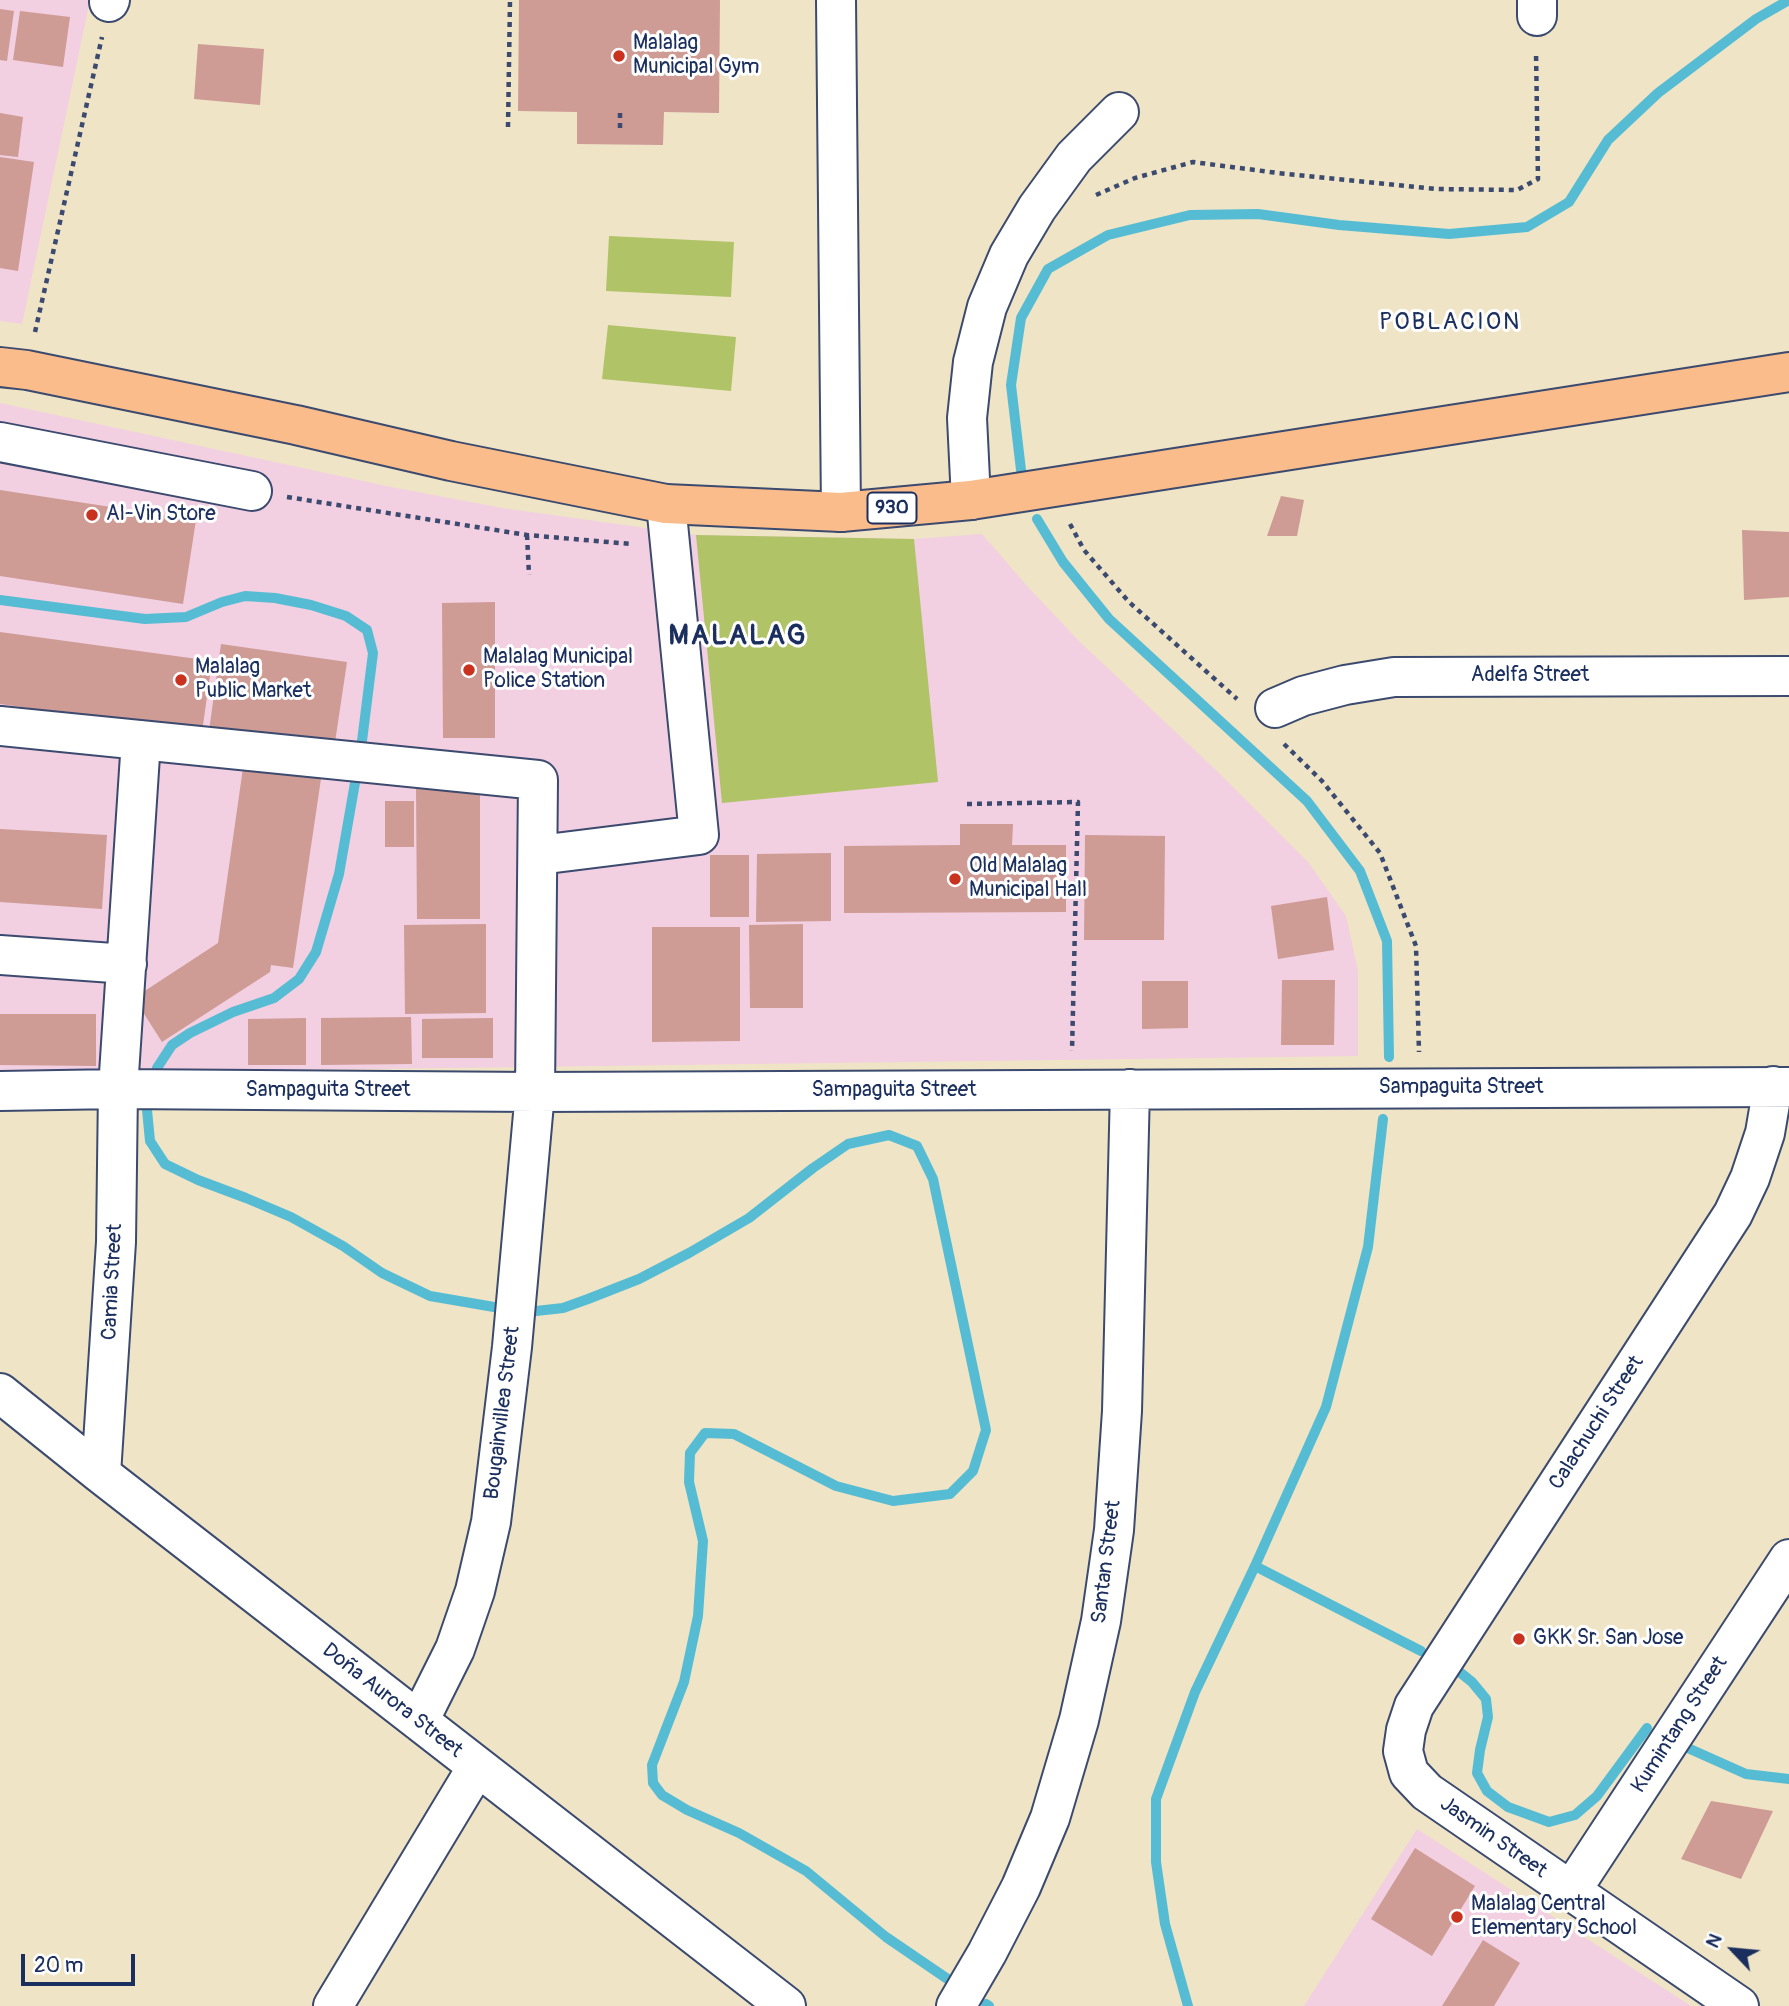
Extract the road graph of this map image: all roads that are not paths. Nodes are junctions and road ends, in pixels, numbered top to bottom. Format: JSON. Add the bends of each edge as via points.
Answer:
{"nodes":[{"id":1,"x":836,"y":0,"type":"edge"},
{"id":2,"x":1118,"y":112,"type":"dead end"},
{"id":3,"x":13,"y":368,"type":"edge"},
{"id":4,"x":1789,"y":372,"type":"edge"},
{"id":5,"x":0,"y":442,"type":"edge"},
{"id":6,"x":251,"y":491,"type":"road end"},
{"id":7,"x":971,"y":500,"type":"junction"},
{"id":8,"x":666,"y":504,"type":"junction"},
{"id":9,"x":841,"y":512,"type":"junction"},
{"id":10,"x":1789,"y":676,"type":"edge"},
{"id":11,"x":1266,"y":717,"type":"road end"},
{"id":12,"x":0,"y":726,"type":"edge"},
{"id":13,"x":141,"y":740,"type":"junction"},
{"id":14,"x":539,"y":855,"type":"junction"},
{"id":15,"x":0,"y":955,"type":"edge"},
{"id":16,"x":127,"y":964,"type":"junction"},
{"id":17,"x":1781,"y":1087,"type":"edge"},
{"id":18,"x":118,"y":1089,"type":"junction"},
{"id":19,"x":1130,"y":1089,"type":"junction"},
{"id":20,"x":0,"y":1091,"type":"edge"},
{"id":21,"x":535,"y":1092,"type":"junction"},
{"id":22,"x":0,"y":1393,"type":"edge"},
{"id":23,"x":101,"y":1474,"type":"junction"},
{"id":24,"x":1789,"y":1559,"type":"edge"},
{"id":25,"x":419,"y":1721,"type":"junction"},
{"id":26,"x":1403,"y":1751,"type":"joint"},
{"id":27,"x":477,"y":1767,"type":"junction"},
{"id":28,"x":1571,"y":1891,"type":"junction"},
{"id":29,"x":333,"y":2006,"type":"edge"},
{"id":30,"x":786,"y":2006,"type":"edge"},
{"id":31,"x":956,"y":2006,"type":"edge"},
{"id":32,"x":1739,"y":2006,"type":"edge"}],
"edges":[{"from":1,"to":9,"type":"street"},
{"from":2,"to":7,"type":"street","via":[[1074,158],[1037,208],[986,307],[973,362],[967,418]]},
{"from":3,"to":8,"type":"main road","number":"930"},
{"from":4,"to":7,"type":"main road","number":"930"},
{"from":5,"to":6,"type":"street"},
{"from":7,"to":9,"type":"main road","number":"930"},
{"from":8,"to":9,"type":"main road","number":"930"},
{"from":8,"to":14,"type":"street","via":[[699,835]]},
{"from":10,"to":11,"type":"street","name":"Adelfa Street","via":[[1394,677],[1303,696]]},
{"from":12,"to":13,"type":"street"},
{"from":13,"to":14,"type":"street","name":"Bougainvillea Street","via":[[538,780]]},
{"from":13,"to":16,"type":"street","name":"Camia Street"},
{"from":14,"to":21,"type":"street","name":"Bougainvillea Street"},
{"from":15,"to":16,"type":"street"},
{"from":16,"to":18,"type":"street","name":"Camia Street"},
{"from":17,"to":19,"type":"street","name":"Sampaguita Street"},
{"from":17,"to":26,"type":"street","name":"Calachuchi Street","via":[[1750,1178],[1732,1214],[1414,1706]]},
{"from":18,"to":20,"type":"street","name":"Sampaguita Street"},
{"from":18,"to":21,"type":"street","name":"Sampaguita Street"},
{"from":18,"to":23,"type":"street","name":"Camia Street","via":[[116,1241]]},
{"from":19,"to":21,"type":"street","name":"Sampaguita Street"},
{"from":19,"to":31,"type":"street","name":"Santan Street","via":[[1122,1411],[1114,1530],[1101,1621],[1079,1720],[1050,1818],[1021,1887]]},
{"from":21,"to":25,"type":"street","name":"Bougainvillea Street","via":[[491,1522],[455,1649]]},
{"from":22,"to":23,"type":"street","name":"Doña Aurora Street"},
{"from":23,"to":25,"type":"street","name":"Doña Aurora Street"},
{"from":24,"to":28,"type":"street","name":"Kumintang Street"},
{"from":25,"to":27,"type":"street","name":"Doña Aurora Street"},
{"from":26,"to":28,"type":"street","name":"Jasmin Street","via":[[1409,1773],[1427,1792]]},
{"from":27,"to":29,"type":"street"},
{"from":27,"to":30,"type":"street","name":"Doña Aurora Street"},
{"from":28,"to":32,"type":"street","name":"Jasmin Street"}]}
